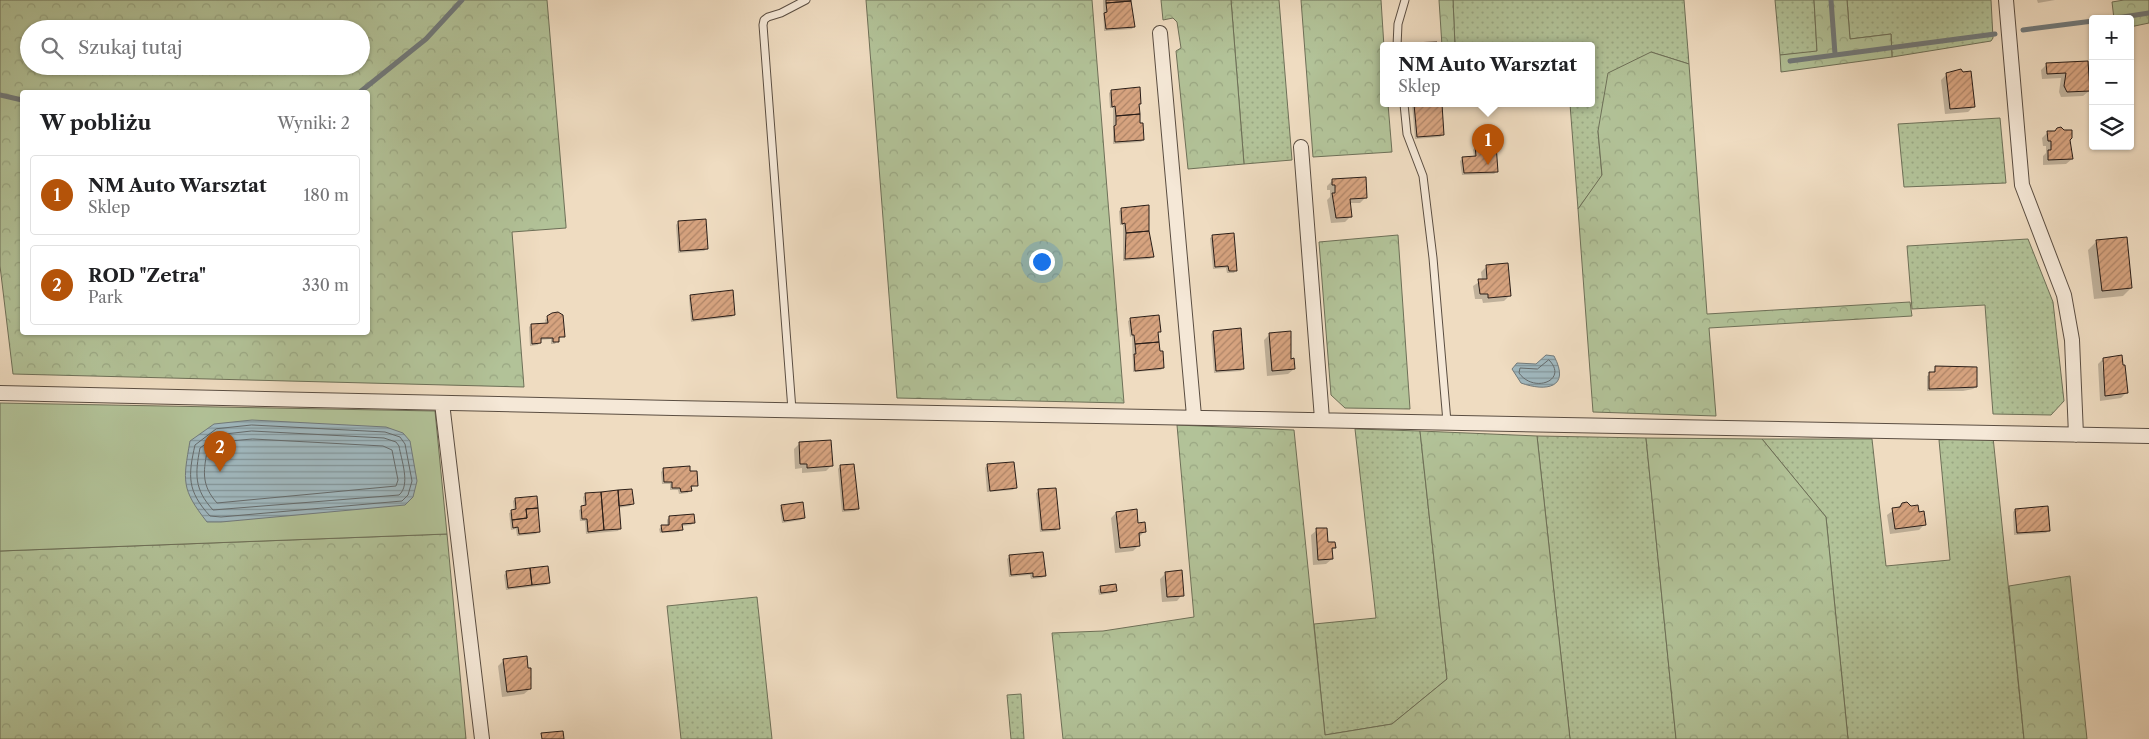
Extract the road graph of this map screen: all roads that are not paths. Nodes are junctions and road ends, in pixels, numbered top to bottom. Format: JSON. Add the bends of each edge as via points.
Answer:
{"nodes":[{"id":1,"x":806,"y":0,"type":"edge"},
{"id":2,"x":1405,"y":0,"type":"edge"},
{"id":3,"x":2006,"y":0,"type":"edge"},
{"id":4,"x":1160,"y":33,"type":"dead end"},
{"id":5,"x":1397,"y":42,"type":"edge"},
{"id":6,"x":1404,"y":107,"type":"edge"},
{"id":7,"x":1301,"y":147,"type":"dead end"},
{"id":8,"x":0,"y":393,"type":"edge"},
{"id":9,"x":442,"y":403,"type":"junction"},
{"id":10,"x":792,"y":410,"type":"junction"},
{"id":11,"x":1194,"y":416,"type":"junction"},
{"id":12,"x":1322,"y":419,"type":"junction"},
{"id":13,"x":1447,"y":422,"type":"junction"},
{"id":14,"x":2076,"y":435,"type":"junction"},
{"id":15,"x":2149,"y":436,"type":"edge"},
{"id":16,"x":482,"y":739,"type":"edge"}],
"edges":[{"from":1,"to":10,"type":"lane","via":[[768,17],[763,25]]},
{"from":2,"to":5,"type":"lane"},
{"from":3,"to":14,"type":"street","via":[[2022,185],[2064,296],[2072,340]]},
{"from":4,"to":11,"type":"street"},
{"from":6,"to":13,"type":"lane","via":[[1407,134],[1423,176]]},
{"from":7,"to":12,"type":"street"},
{"from":8,"to":9,"type":"street"},
{"from":9,"to":10,"type":"street"},
{"from":9,"to":16,"type":"street"},
{"from":10,"to":11,"type":"street"},
{"from":11,"to":12,"type":"street"},
{"from":12,"to":13,"type":"street"},
{"from":13,"to":14,"type":"street"},
{"from":14,"to":15,"type":"street"}]}
